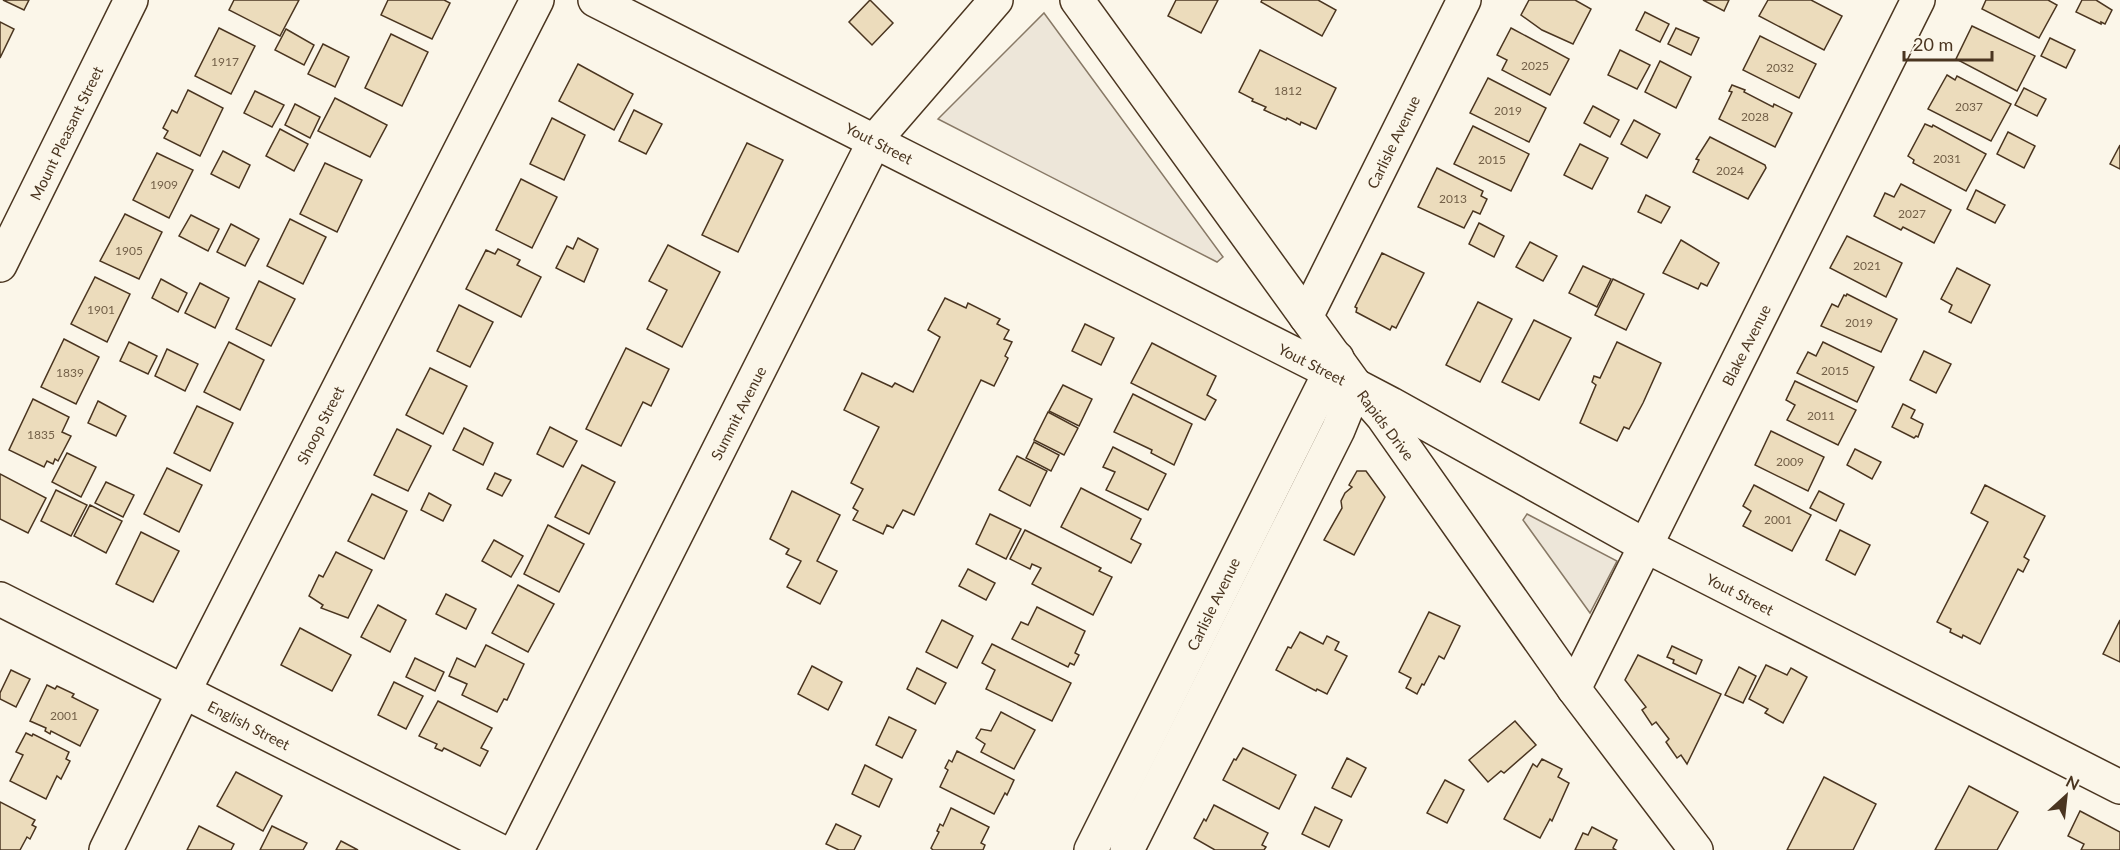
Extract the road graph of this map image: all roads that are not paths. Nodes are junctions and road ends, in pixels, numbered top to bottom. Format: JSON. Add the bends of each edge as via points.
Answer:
{"nodes":[{"id":1,"x":131,"y":0,"type":"edge"},
{"id":2,"x":537,"y":0,"type":"edge"},
{"id":3,"x":595,"y":0,"type":"edge"},
{"id":4,"x":996,"y":0,"type":"edge"},
{"id":5,"x":1077,"y":0,"type":"edge"},
{"id":6,"x":1464,"y":0,"type":"edge"},
{"id":7,"x":1918,"y":0,"type":"edge"},
{"id":8,"x":875,"y":140,"type":"junction"},
{"id":9,"x":0,"y":265,"type":"edge"},
{"id":10,"x":1306,"y":317,"type":"junction"},
{"id":11,"x":1341,"y":372,"type":"junction"},
{"id":12,"x":1646,"y":546,"type":"junction"},
{"id":13,"x":0,"y":599,"type":"edge"},
{"id":14,"x":1574,"y":689,"type":"junction"},
{"id":15,"x":183,"y":693,"type":"junction"},
{"id":16,"x":2120,"y":787,"type":"edge"},
{"id":17,"x":105,"y":850,"type":"edge"},
{"id":18,"x":498,"y":850,"type":"edge"},
{"id":19,"x":518,"y":850,"type":"edge"},
{"id":20,"x":1091,"y":850,"type":"edge"},
{"id":21,"x":1127,"y":850,"type":"edge"},
{"id":22,"x":1696,"y":850,"type":"edge"}],
"edges":[{"from":1,"to":9,"type":"street","name":"Mount Pleasant Street"},
{"from":2,"to":15,"type":"street","name":"Shoop Street"},
{"from":3,"to":8,"type":"street","name":"Yout Street"},
{"from":4,"to":8,"type":"street","name":"Summit Avenue"},
{"from":5,"to":10,"type":"street","name":"Rapids Drive"},
{"from":6,"to":10,"type":"street","name":"Carlisle Avenue"},
{"from":7,"to":12,"type":"street","name":"Blake Avenue"},
{"from":8,"to":11,"type":"street","name":"Yout Street","via":[[1106,260]]},
{"from":8,"to":19,"type":"street","name":"Summit Avenue"},
{"from":10,"to":11,"type":"street","name":"Rapids Drive"},
{"from":11,"to":12,"type":"street","name":"Yout Street"},
{"from":11,"to":14,"type":"street","name":"Rapids Drive","via":[[1383,417]]},
{"from":11,"to":20,"type":"street","name":"Carlisle Avenue"},
{"from":11,"to":21,"type":"street","via":[[1338,430]]},
{"from":12,"to":14,"type":"street","name":"Blake Avenue"},
{"from":12,"to":16,"type":"street","name":"Yout Street"},
{"from":13,"to":15,"type":"street","name":"English Street"},
{"from":14,"to":22,"type":"street","name":"Rapids Drive"},
{"from":15,"to":17,"type":"street","name":"Shoop Street"},
{"from":15,"to":18,"type":"street","name":"English Street"}]}
